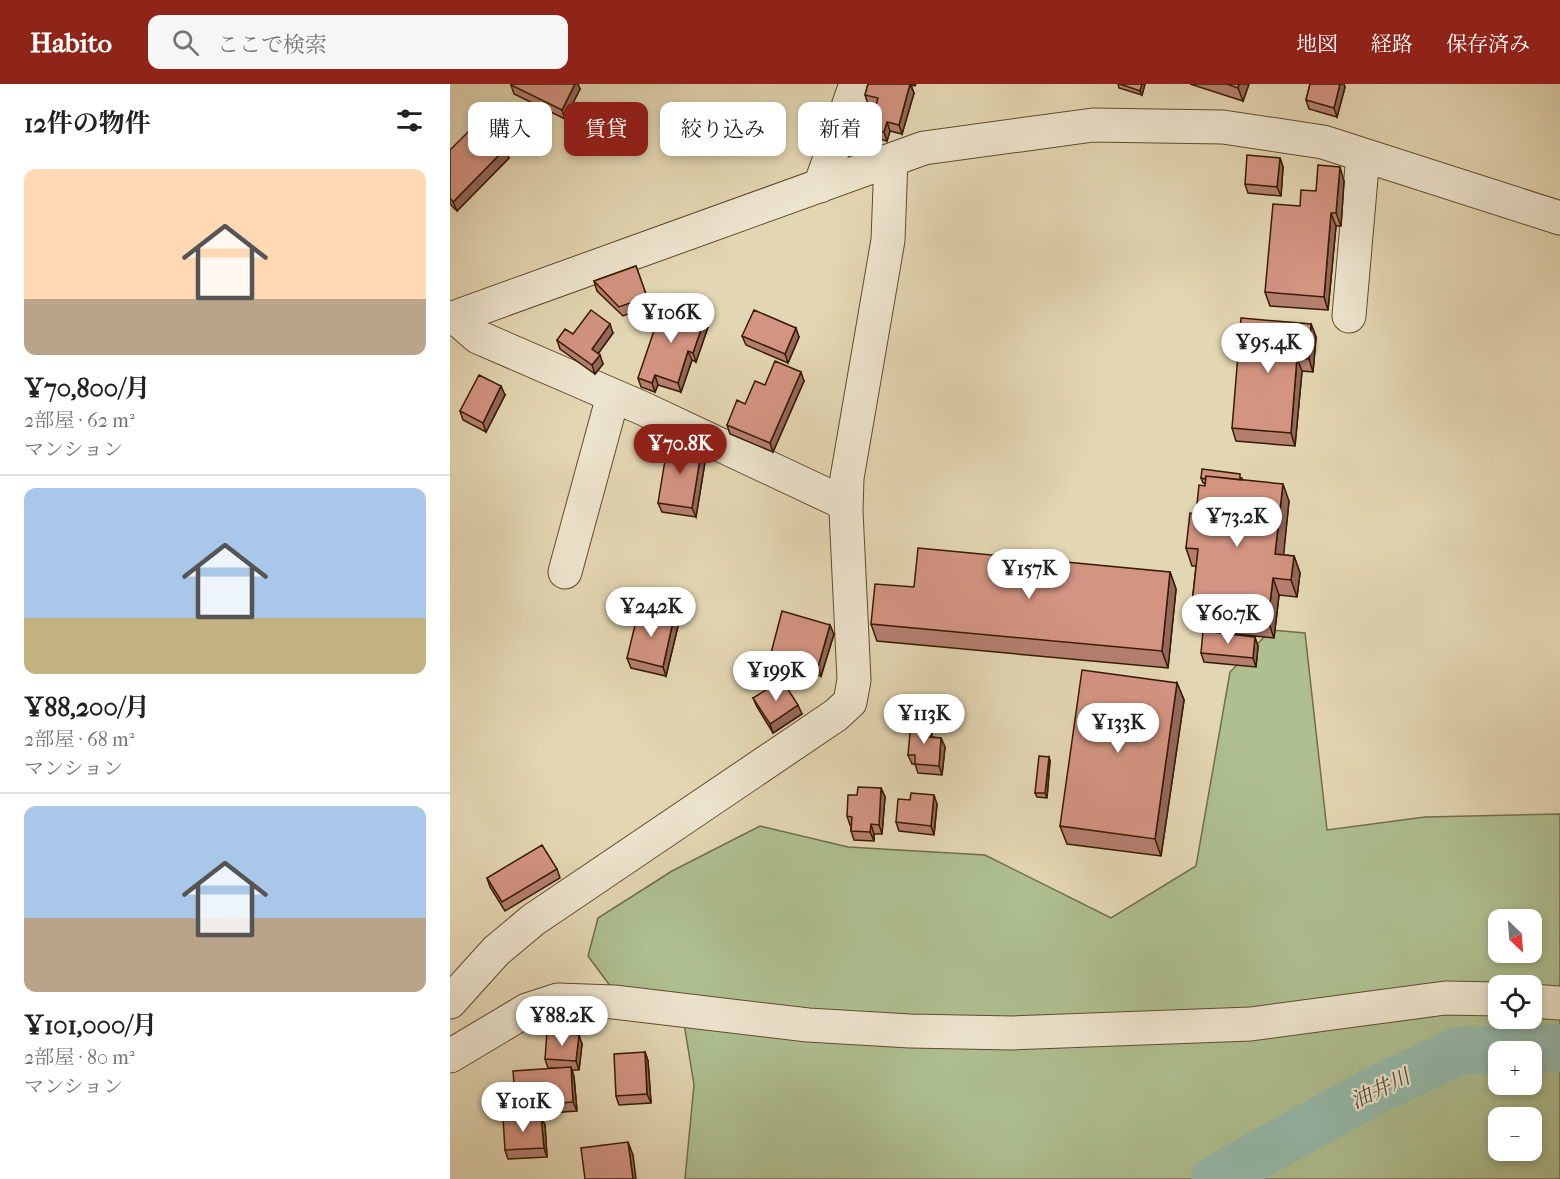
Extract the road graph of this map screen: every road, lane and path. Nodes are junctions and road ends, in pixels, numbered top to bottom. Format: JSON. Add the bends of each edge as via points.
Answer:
{"nodes":[{"id":1,"x":856,"y":84,"type":"edge"},
{"id":2,"x":1363,"y":155,"type":"junction"},
{"id":3,"x":891,"y":160,"type":"junction"},
{"id":4,"x":820,"y":186,"type":"junction"},
{"id":5,"x":1560,"y":218,"type":"edge"},
{"id":6,"x":1348,"y":316,"type":"dead end"},
{"id":7,"x":453,"y":318,"type":"edge"},
{"id":8,"x":613,"y":396,"type":"junction"},
{"id":9,"x":846,"y":504,"type":"junction"},
{"id":10,"x":565,"y":572,"type":"dead end"},
{"id":11,"x":1488,"y":999,"type":"edge"},
{"id":12,"x":450,"y":1002,"type":"edge"},
{"id":13,"x":1542,"y":1002,"type":"edge"},
{"id":14,"x":1560,"y":1003,"type":"edge"},
{"id":15,"x":450,"y":1056,"type":"edge"}],
"edges":[{"from":1,"to":4,"type":"street"},
{"from":2,"to":3,"type":"street","via":[[1323,142],[1223,128],[1093,125],[924,148]]},
{"from":2,"to":5,"type":"street"},
{"from":2,"to":6,"type":"street"},
{"from":3,"to":4,"type":"street"},
{"from":3,"to":9,"type":"street","via":[[888,240],[847,478]]},
{"from":4,"to":7,"type":"street"},
{"from":7,"to":8,"type":"street","via":[[478,338]]},
{"from":8,"to":9,"type":"street"},
{"from":8,"to":10,"type":"street"},
{"from":9,"to":12,"type":"street","via":[[854,680],[850,702],[533,920],[496,951]]},
{"from":11,"to":15,"type":"street","via":[[1445,998],[1251,1024],[1012,1033],[808,1025],[614,1002],[558,1000],[527,1010]]},
{"from":13,"to":14,"type":"street"}]}
